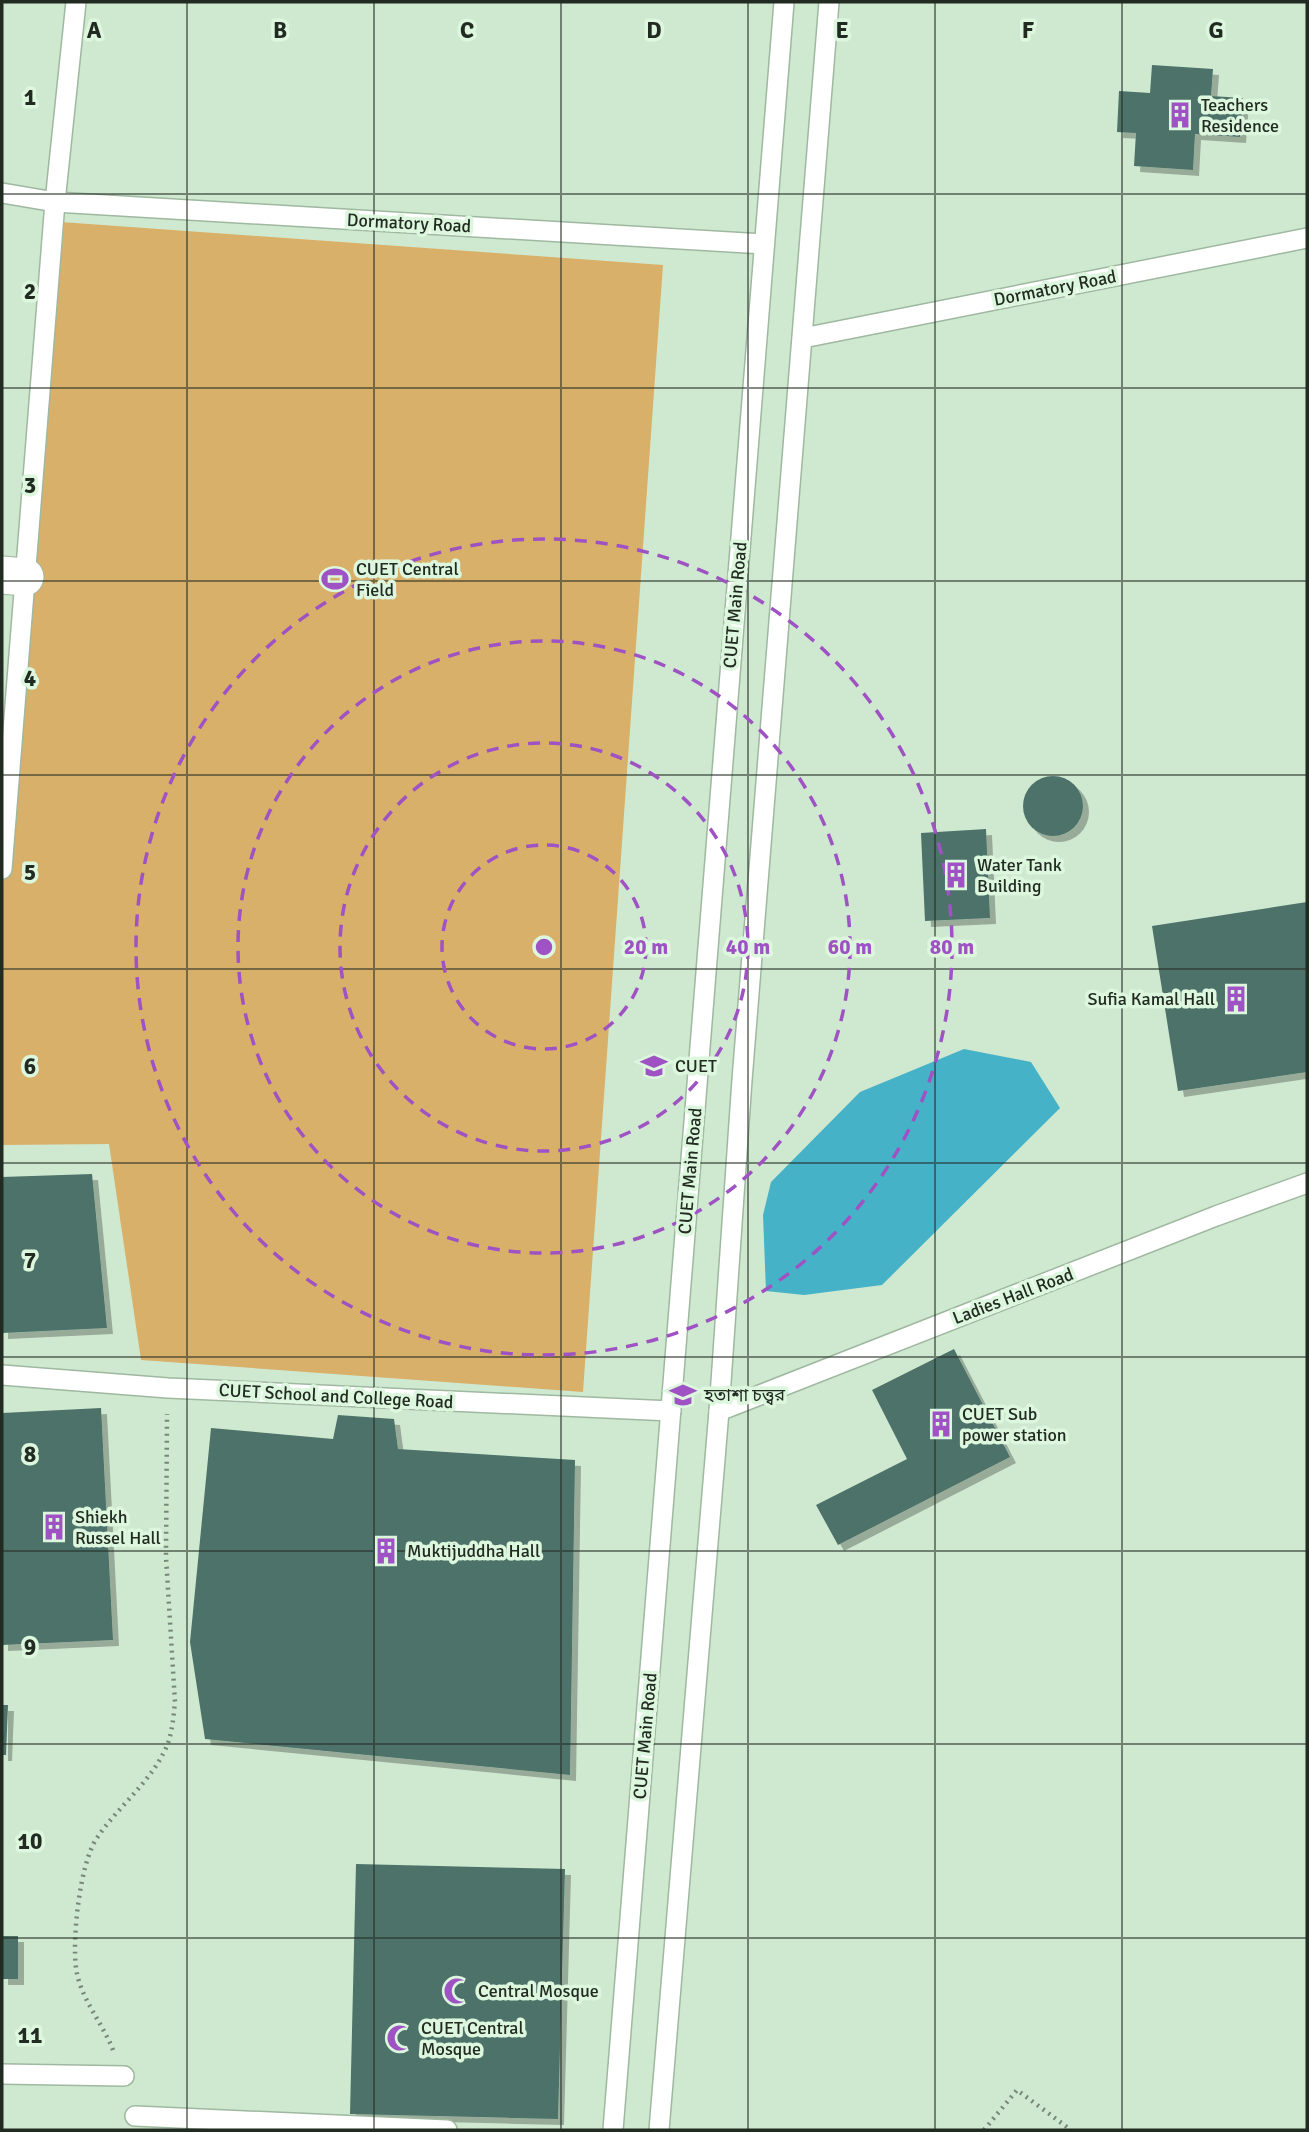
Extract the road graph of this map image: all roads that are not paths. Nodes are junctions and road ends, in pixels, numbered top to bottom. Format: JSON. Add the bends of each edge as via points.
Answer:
{"nodes":[{"id":1,"x":76,"y":2,"type":"edge"},
{"id":2,"x":783,"y":2,"type":"edge"},
{"id":3,"x":829,"y":2,"type":"edge"},
{"id":4,"x":2,"y":193,"type":"edge"},
{"id":5,"x":55,"y":202,"type":"junction"},
{"id":6,"x":1307,"y":238,"type":"edge"},
{"id":7,"x":764,"y":244,"type":"junction"},
{"id":8,"x":803,"y":338,"type":"junction"},
{"id":9,"x":13,"y":576,"type":"edge"},
{"id":10,"x":2,"y":869,"type":"edge"},
{"id":11,"x":1307,"y":1183,"type":"edge"},
{"id":12,"x":2,"y":1375,"type":"edge"},
{"id":13,"x":671,"y":1411,"type":"junction"},
{"id":14,"x":719,"y":1411,"type":"junction"},
{"id":15,"x":2,"y":2074,"type":"edge"},
{"id":16,"x":124,"y":2076,"type":"road end"},
{"id":17,"x":135,"y":2116,"type":"dead end"},
{"id":18,"x":447,"y":2130,"type":"edge"},
{"id":19,"x":613,"y":2130,"type":"edge"},
{"id":20,"x":659,"y":2130,"type":"edge"}],
"edges":[{"from":1,"to":5,"type":"lane"},
{"from":2,"to":7,"type":"lane","name":"CUET Main Road"},
{"from":3,"to":8,"type":"lane"},
{"from":4,"to":5,"type":"lane","name":"Dormatory Road"},
{"from":5,"to":7,"type":"lane","name":"Dormatory Road"},
{"from":5,"to":9,"type":"lane"},
{"from":6,"to":8,"type":"lane","name":"Dormatory Road"},
{"from":7,"to":13,"type":"lane","name":"CUET Main Road"},
{"from":8,"to":14,"type":"lane"},
{"from":9,"to":10,"type":"lane"},
{"from":11,"to":14,"type":"lane","name":"Ladies Hall Road"},
{"from":12,"to":13,"type":"lane","name":"CUET School and College Road","via":[[168,1388]]},
{"from":13,"to":19,"type":"lane","name":"CUET Main Road"},
{"from":14,"to":20,"type":"lane"},
{"from":15,"to":16,"type":"lane"},
{"from":17,"to":18,"type":"lane"}]}
